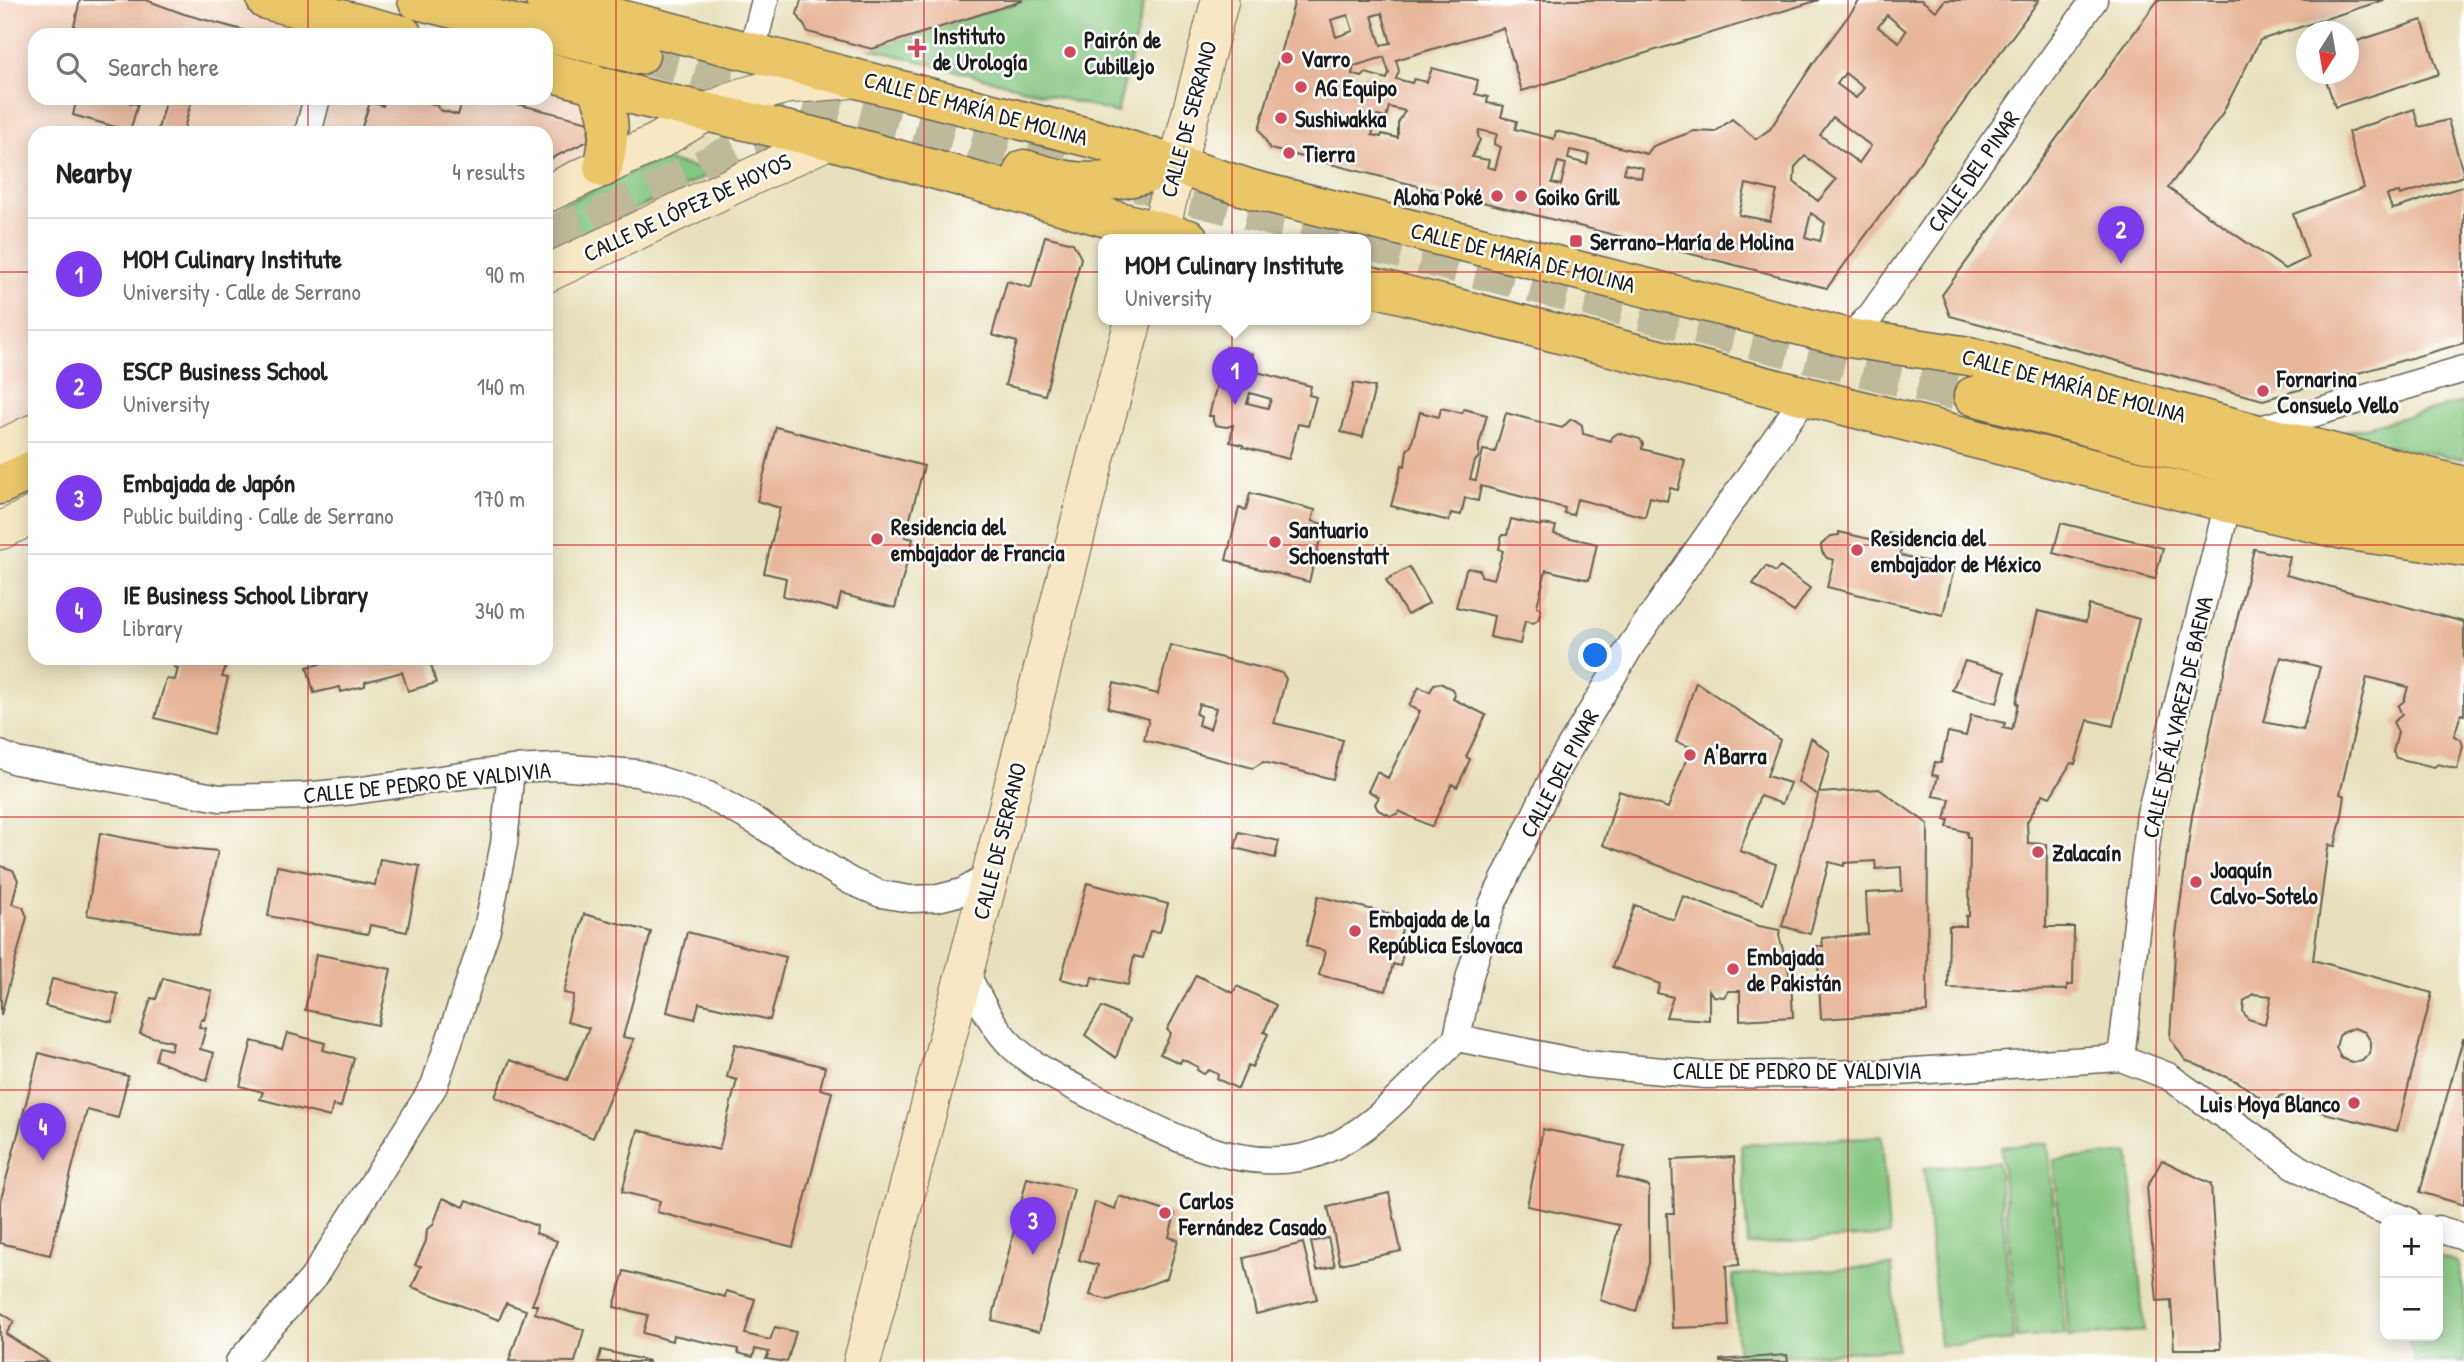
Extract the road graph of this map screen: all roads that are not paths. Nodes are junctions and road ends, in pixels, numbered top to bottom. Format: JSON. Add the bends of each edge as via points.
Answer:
{"nodes":[{"id":1,"x":266,"y":0,"type":"edge"},
{"id":2,"x":417,"y":0,"type":"edge"},
{"id":3,"x":545,"y":0,"type":"edge"},
{"id":4,"x":765,"y":0,"type":"edge"},
{"id":5,"x":1220,"y":0,"type":"edge"},
{"id":6,"x":2094,"y":0,"type":"edge"},
{"id":7,"x":341,"y":28,"type":"edge"},
{"id":8,"x":531,"y":28,"type":"edge"},
{"id":9,"x":553,"y":34,"type":"edge"},
{"id":10,"x":752,"y":51,"type":"junction"},
{"id":11,"x":640,"y":55,"type":"tunnel mouth"},
{"id":12,"x":553,"y":73,"type":"edge"},
{"id":13,"x":865,"y":79,"type":"junction"},
{"id":14,"x":593,"y":83,"type":"junction"},
{"id":15,"x":315,"y":105,"type":"edge"},
{"id":16,"x":707,"y":112,"type":"junction"},
{"id":17,"x":310,"y":126,"type":"edge"},
{"id":18,"x":829,"y":140,"type":"junction"},
{"id":19,"x":1176,"y":165,"type":"junction"},
{"id":20,"x":603,"y":168,"type":"junction"},
{"id":21,"x":553,"y":191,"type":"edge"},
{"id":22,"x":1162,"y":234,"type":"edge"},
{"id":23,"x":1169,"y":234,"type":"edge"},
{"id":24,"x":553,"y":271,"type":"edge"},
{"id":25,"x":1371,"y":286,"type":"edge"},
{"id":26,"x":1132,"y":325,"type":"edge"},
{"id":27,"x":1849,"y":338,"type":"junction"},
{"id":28,"x":2464,"y":369,"type":"edge"},
{"id":29,"x":1973,"y":396,"type":"tunnel mouth"},
{"id":30,"x":1811,"y":398,"type":"junction"},
{"id":31,"x":2251,"y":432,"type":"junction"},
{"id":32,"x":28,"y":435,"type":"edge"},
{"id":33,"x":0,"y":449,"type":"edge"},
{"id":34,"x":28,"y":472,"type":"edge"},
{"id":35,"x":0,"y":485,"type":"edge"},
{"id":36,"x":2464,"y":485,"type":"edge"},
{"id":37,"x":2228,"y":503,"type":"junction"},
{"id":38,"x":28,"y":517,"type":"edge"},
{"id":39,"x":2464,"y":517,"type":"edge"},
{"id":40,"x":0,"y":531,"type":"edge"},
{"id":41,"x":2464,"y":547,"type":"edge"},
{"id":42,"x":0,"y":754,"type":"edge"},
{"id":43,"x":511,"y":769,"type":"junction"},
{"id":44,"x":990,"y":876,"type":"junction"},
{"id":45,"x":965,"y":971,"type":"junction"},
{"id":46,"x":1457,"y":1038,"type":"junction"},
{"id":47,"x":2121,"y":1058,"type":"junction"},
{"id":48,"x":2396,"y":1215,"type":"edge"},
{"id":49,"x":2443,"y":1231,"type":"edge"},
{"id":50,"x":2464,"y":1237,"type":"edge"},
{"id":51,"x":239,"y":1362,"type":"edge"},
{"id":52,"x":862,"y":1362,"type":"edge"}],
"edges":[{"from":1,"to":7,"type":"main road"},
{"from":2,"to":8,"type":"main road"},
{"from":3,"to":10,"type":"main road","name":"CALLE DE MARÍA DE MOLINA"},
{"from":4,"to":10,"type":"street"},
{"from":5,"to":19,"type":"main road","name":"CALLE DE SERRANO"},
{"from":6,"to":27,"type":"street","name":"CALLE DEL PINAR","via":[[1872,314]]},
{"from":9,"to":11,"type":"main road"},
{"from":10,"to":13,"type":"main road","name":"CALLE DE MARÍA DE MOLINA"},
{"from":12,"to":14,"type":"main road"},
{"from":13,"to":16,"type":"main road","via":[[786,85]]},
{"from":13,"to":19,"type":"main road","name":"CALLE DE MARÍA DE MOLINA"},
{"from":14,"to":16,"type":"main road"},
{"from":14,"to":20,"type":"main road","via":[[609,117]]},
{"from":15,"to":17,"type":"street"},
{"from":16,"to":18,"type":"main road"},
{"from":16,"to":20,"type":"main road"},
{"from":18,"to":19,"type":"main road","via":[[875,137],[909,142],[1088,183]]},
{"from":18,"to":22,"type":"main road"},
{"from":18,"to":24,"type":"main road","name":"CALLE DE LÓPEZ DE HOYOS"},
{"from":19,"to":23,"type":"main road","name":"CALLE DE SERRANO"},
{"from":19,"to":27,"type":"main road","name":"CALLE DE MARÍA DE MOLINA","via":[[1254,190]]},
{"from":20,"to":21,"type":"main road"},
{"from":25,"to":30,"type":"main road"},
{"from":26,"to":44,"type":"main road","name":"CALLE DE SERRANO"},
{"from":27,"to":31,"type":"main road","name":"CALLE DE MARÍA DE MOLINA","via":[[1969,356]]},
{"from":28,"to":31,"type":"street"},
{"from":29,"to":39,"type":"main road","name":"CALLE DE MARÍA DE MOLINA","via":[[2334,492]]},
{"from":30,"to":37,"type":"main road"},
{"from":30,"to":46,"type":"street","name":"CALLE DEL PINAR","via":[[1790,418],[1632,644],[1558,767],[1492,905]]},
{"from":31,"to":36,"type":"main road","name":"CALLE DE MARÍA DE MOLINA"},
{"from":32,"to":33,"type":"main road"},
{"from":34,"to":35,"type":"main road"},
{"from":37,"to":41,"type":"main road","via":[[2348,531]]},
{"from":37,"to":47,"type":"street","name":"CALLE DE ÁLVAREZ DE BAENA","via":[[2150,814]]},
{"from":38,"to":40,"type":"main road"},
{"from":42,"to":43,"type":"street","name":"CALLE DE PEDRO DE VALDIVIA","via":[[16,761],[220,797],[329,794]]},
{"from":43,"to":44,"type":"street","name":"CALLE DE PEDRO DE VALDIVIA","via":[[591,768],[638,773],[677,784],[709,795],[850,881],[881,894],[938,898],[962,892]]},
{"from":43,"to":51,"type":"street","via":[[509,811],[487,929],[434,1086],[313,1278]]},
{"from":44,"to":45,"type":"main road","name":"CALLE DE SERRANO"},
{"from":45,"to":46,"type":"street","via":[[1013,1047],[1050,1074],[1171,1137],[1264,1160],[1300,1158],[1373,1123]]},
{"from":45,"to":52,"type":"main road","name":"CALLE DE SERRANO"},
{"from":46,"to":47,"type":"street","name":"CALLE DE PEDRO DE VALDIVIA","via":[[1586,1064],[1706,1075],[1882,1073]]},
{"from":47,"to":48,"type":"street","name":"CALLE DE PEDRO DE VALDIVIA","via":[[2168,1076],[2292,1164]]},
{"from":49,"to":50,"type":"street"}]}
